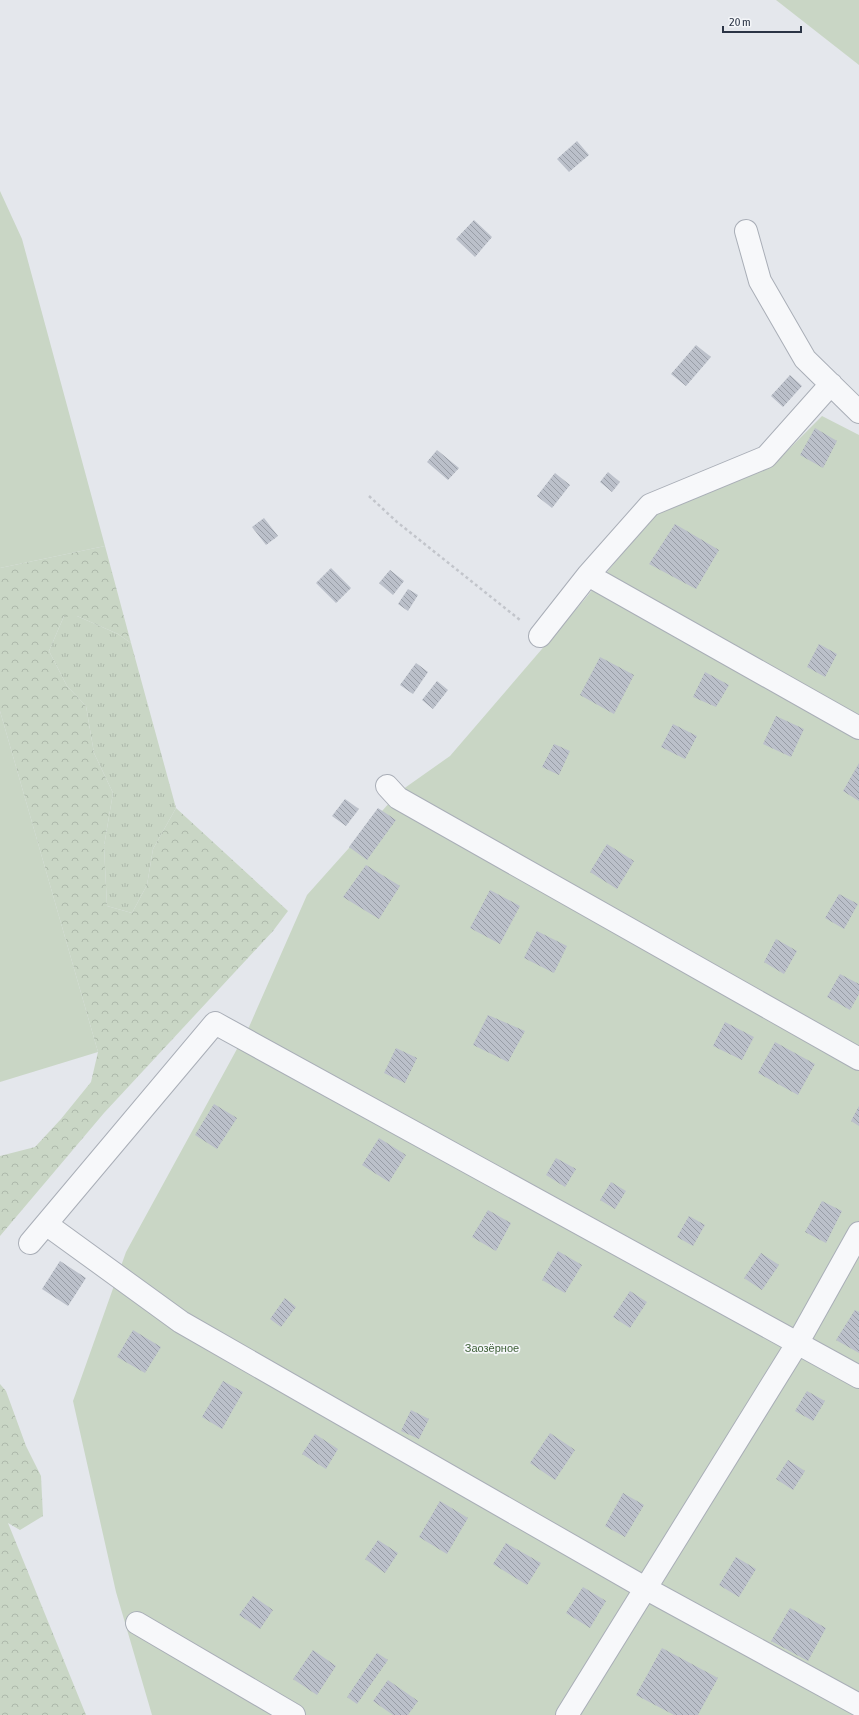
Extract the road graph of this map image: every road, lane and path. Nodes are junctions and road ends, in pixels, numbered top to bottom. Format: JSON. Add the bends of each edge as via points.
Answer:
{"nodes":[{"id":1,"x":746,"y":231,"type":"dead end"},
{"id":2,"x":831,"y":384,"type":"junction"},
{"id":3,"x":859,"y":412,"type":"edge"},
{"id":4,"x":369,"y":496,"type":"dead end"},
{"id":5,"x":588,"y":575,"type":"junction"},
{"id":6,"x":540,"y":636,"type":"joint"},
{"id":7,"x":859,"y":728,"type":"edge"},
{"id":8,"x":387,"y":786,"type":"dead end"},
{"id":9,"x":859,"y":1059,"type":"edge"},
{"id":10,"x":46,"y":1224,"type":"junction"},
{"id":11,"x":859,"y":1233,"type":"edge"},
{"id":12,"x":30,"y":1243,"type":"dead end"},
{"id":13,"x":797,"y":1344,"type":"junction"},
{"id":14,"x":859,"y":1378,"type":"edge"},
{"id":15,"x":646,"y":1588,"type":"junction"},
{"id":16,"x":136,"y":1624,"type":"dead end"},
{"id":17,"x":859,"y":1706,"type":"edge"},
{"id":18,"x":294,"y":1715,"type":"edge"},
{"id":19,"x":567,"y":1715,"type":"edge"}],
"edges":[{"from":1,"to":2,"type":"street","via":[[760,281],[805,359]]},
{"from":2,"to":3,"type":"street"},
{"from":2,"to":5,"type":"street","via":[[766,457],[650,505]]},
{"from":4,"to":6,"type":"path","via":[[397,522]]},
{"from":5,"to":6,"type":"street"},
{"from":5,"to":7,"type":"street"},
{"from":8,"to":9,"type":"street","via":[[398,798]]},
{"from":10,"to":12,"type":"street"},
{"from":10,"to":13,"type":"street","via":[[216,1023]]},
{"from":10,"to":15,"type":"street","via":[[181,1322]]},
{"from":11,"to":13,"type":"street"},
{"from":13,"to":14,"type":"street"},
{"from":13,"to":15,"type":"street"},
{"from":15,"to":17,"type":"street"},
{"from":15,"to":19,"type":"street"},
{"from":16,"to":18,"type":"street"}]}
